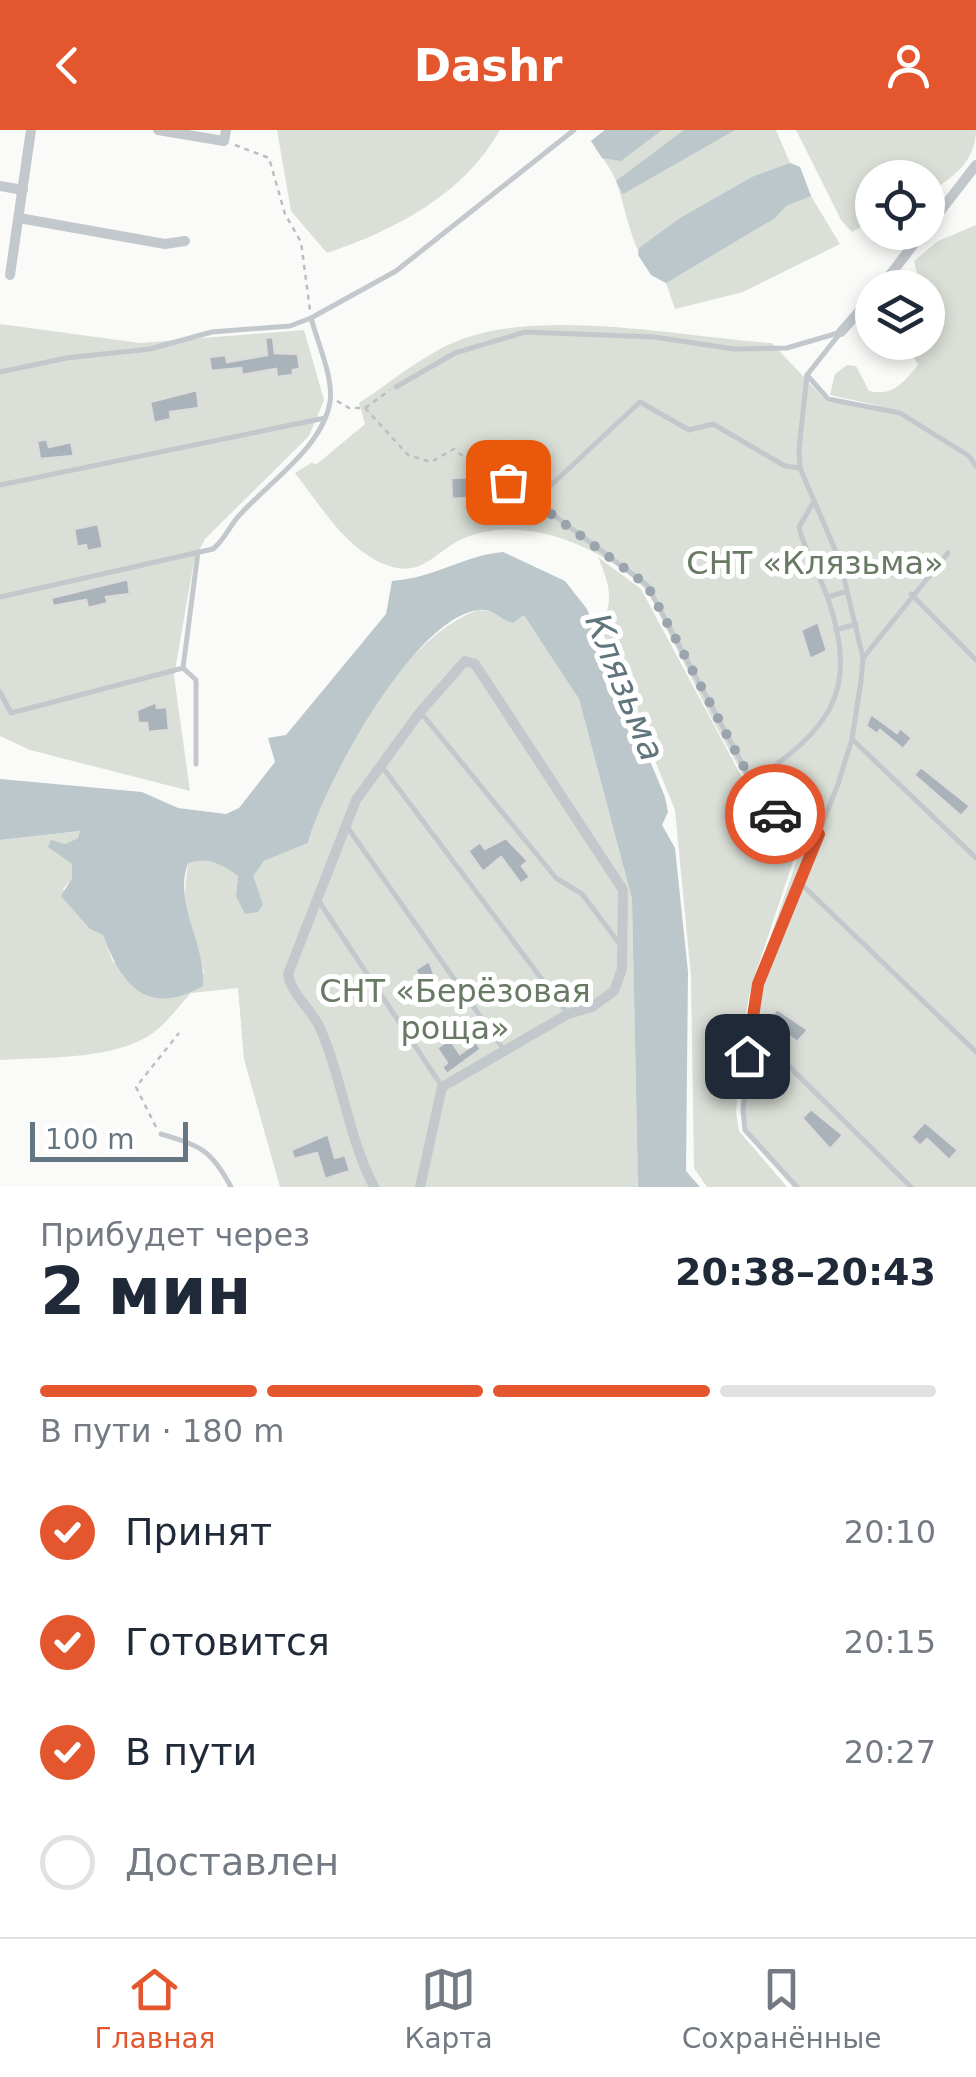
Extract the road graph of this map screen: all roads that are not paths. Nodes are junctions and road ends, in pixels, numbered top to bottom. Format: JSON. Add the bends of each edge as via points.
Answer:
{"nodes":[{"id":1,"x":32,"y":130,"type":"edge"},
{"id":2,"x":158,"y":130,"type":"edge"},
{"id":3,"x":574,"y":130,"type":"edge"},
{"id":4,"x":225,"y":136,"type":"edge"},
{"id":5,"x":976,"y":165,"type":"edge"},
{"id":6,"x":0,"y":186,"type":"edge"},
{"id":7,"x":23,"y":190,"type":"junction"},
{"id":8,"x":945,"y":205,"type":"edge"},
{"id":9,"x":19,"y":218,"type":"junction"},
{"id":10,"x":185,"y":241,"type":"dead end"},
{"id":11,"x":910,"y":250,"type":"edge"},
{"id":12,"x":894,"y":270,"type":"edge"},
{"id":13,"x":10,"y":275,"type":"dead end"},
{"id":14,"x":855,"y":316,"type":"edge"},
{"id":15,"x":311,"y":318,"type":"junction"},
{"id":16,"x":841,"y":332,"type":"junction"},
{"id":17,"x":0,"y":372,"type":"edge"},
{"id":18,"x":808,"y":375,"type":"junction"},
{"id":19,"x":396,"y":387,"type":"road end"},
{"id":20,"x":325,"y":418,"type":"junction"},
{"id":21,"x":483,"y":462,"type":"road end"},
{"id":22,"x":976,"y":466,"type":"edge"},
{"id":23,"x":800,"y":468,"type":"junction"},
{"id":24,"x":0,"y":486,"type":"edge"},
{"id":25,"x":814,"y":501,"type":"junction"},
{"id":26,"x":533,"y":502,"type":"junction"},
{"id":27,"x":198,"y":552,"type":"junction"},
{"id":28,"x":948,"y":553,"type":"dead end"},
{"id":29,"x":847,"y":591,"type":"junction"},
{"id":30,"x":911,"y":594,"type":"junction"},
{"id":31,"x":0,"y":597,"type":"edge"},
{"id":32,"x":828,"y":597,"type":"junction"},
{"id":33,"x":856,"y":624,"type":"junction"},
{"id":34,"x":836,"y":630,"type":"junction"},
{"id":35,"x":863,"y":658,"type":"junction"},
{"id":36,"x":976,"y":660,"type":"edge"},
{"id":37,"x":184,"y":668,"type":"junction"},
{"id":38,"x":0,"y":692,"type":"edge"},
{"id":39,"x":420,"y":712,"type":"junction"},
{"id":40,"x":852,"y":739,"type":"junction"},
{"id":41,"x":196,"y":764,"type":"dead end"},
{"id":42,"x":381,"y":765,"type":"junction"},
{"id":43,"x":752,"y":782,"type":"junction"},
{"id":44,"x":348,"y":828,"type":"junction"},
{"id":45,"x":819,"y":834,"type":"junction"},
{"id":46,"x":976,"y":858,"type":"edge"},
{"id":47,"x":796,"y":880,"type":"junction"},
{"id":48,"x":318,"y":900,"type":"junction"},
{"id":49,"x":622,"y":948,"type":"junction"},
{"id":50,"x":568,"y":1014,"type":"junction"},
{"id":51,"x":749,"y":1028,"type":"junction"},
{"id":52,"x":504,"y":1051,"type":"junction"},
{"id":53,"x":976,"y":1052,"type":"edge"},
{"id":54,"x":442,"y":1087,"type":"junction"},
{"id":55,"x":160,"y":1134,"type":"road end"},
{"id":56,"x":231,"y":1187,"type":"edge"},
{"id":57,"x":374,"y":1187,"type":"edge"},
{"id":58,"x":420,"y":1187,"type":"edge"},
{"id":59,"x":797,"y":1187,"type":"edge"},
{"id":60,"x":911,"y":1187,"type":"edge"}],
"edges":[{"from":1,"to":7,"type":"street"},
{"from":2,"to":4,"type":"street"},
{"from":3,"to":15,"type":"lane","via":[[396,271]]},
{"from":5,"to":8,"type":"street"},
{"from":6,"to":7,"type":"street"},
{"from":7,"to":9,"type":"street"},
{"from":9,"to":10,"type":"street","via":[[166,244]]},
{"from":9,"to":13,"type":"street"},
{"from":11,"to":12,"type":"street"},
{"from":14,"to":16,"type":"street"},
{"from":15,"to":17,"type":"lane"},
{"from":15,"to":20,"type":"lane","via":[[331,398]]},
{"from":16,"to":18,"type":"lane"},
{"from":16,"to":19,"type":"lane","via":[[787,348],[734,349],[654,336],[526,332],[455,353]]},
{"from":18,"to":22,"type":"lane","via":[[828,399],[900,413]]},
{"from":18,"to":23,"type":"lane"},
{"from":20,"to":24,"type":"lane"},
{"from":20,"to":27,"type":"lane","via":[[223,540]]},
{"from":21,"to":26,"type":"lane"},
{"from":23,"to":25,"type":"lane"},
{"from":23,"to":26,"type":"lane","via":[[713,424],[690,430],[640,402]]},
{"from":25,"to":29,"type":"lane"},
{"from":25,"to":32,"type":"lane","via":[[800,527]]},
{"from":26,"to":43,"type":"lane","via":[[647,585]]},
{"from":27,"to":31,"type":"lane"},
{"from":27,"to":37,"type":"lane"},
{"from":28,"to":30,"type":"lane"},
{"from":29,"to":32,"type":"lane"},
{"from":29,"to":33,"type":"lane"},
{"from":30,"to":35,"type":"lane"},
{"from":30,"to":36,"type":"lane"},
{"from":32,"to":34,"type":"lane"},
{"from":33,"to":34,"type":"lane"},
{"from":33,"to":35,"type":"lane"},
{"from":34,"to":43,"type":"lane","via":[[842,686],[833,705],[800,749]]},
{"from":35,"to":40,"type":"lane"},
{"from":37,"to":38,"type":"lane","via":[[11,713]]},
{"from":37,"to":41,"type":"lane","via":[[196,680]]},
{"from":39,"to":42,"type":"street"},
{"from":39,"to":49,"type":"lane"},
{"from":39,"to":49,"type":"street","via":[[465,661],[475,664],[624,890]]},
{"from":40,"to":45,"type":"lane"},
{"from":40,"to":46,"type":"lane"},
{"from":42,"to":44,"type":"street","via":[[356,800]]},
{"from":42,"to":50,"type":"lane"},
{"from":43,"to":45,"type":"lane","via":[[785,828]]},
{"from":44,"to":48,"type":"street"},
{"from":44,"to":52,"type":"lane"},
{"from":45,"to":47,"type":"lane"},
{"from":47,"to":51,"type":"lane"},
{"from":47,"to":53,"type":"lane"},
{"from":48,"to":54,"type":"lane"},
{"from":48,"to":57,"type":"street","via":[[288,974],[290,986],[319,1026]]},
{"from":49,"to":50,"type":"street","via":[[614,992]]},
{"from":50,"to":52,"type":"street"},
{"from":51,"to":59,"type":"lane","via":[[745,1130]]},
{"from":51,"to":60,"type":"lane"},
{"from":52,"to":54,"type":"street"},
{"from":54,"to":58,"type":"street"},
{"from":55,"to":56,"type":"lane","via":[[201,1146]]}]}
